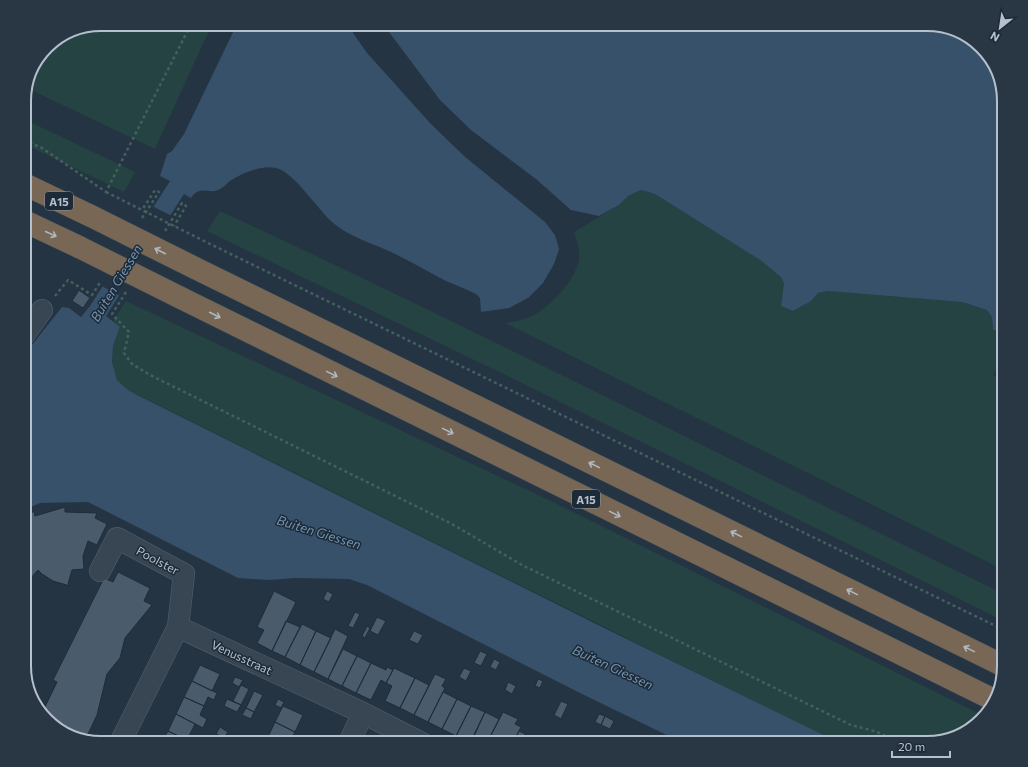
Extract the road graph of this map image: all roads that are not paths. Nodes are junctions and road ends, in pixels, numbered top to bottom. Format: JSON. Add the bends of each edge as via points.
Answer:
{"nodes":[{"id":1,"x":31,"y":187,"type":"edge"},
{"id":2,"x":31,"y":224,"type":"edge"},
{"id":3,"x":42,"y":310,"type":"dead end"},
{"id":4,"x":31,"y":325,"type":"edge"},
{"id":5,"x":100,"y":571,"type":"dead end"},
{"id":6,"x":178,"y":628,"type":"junction"},
{"id":7,"x":997,"y":663,"type":"edge"},
{"id":8,"x":990,"y":698,"type":"edge"},
{"id":9,"x":363,"y":713,"type":"junction"},
{"id":10,"x":124,"y":736,"type":"edge"},
{"id":11,"x":352,"y":736,"type":"edge"},
{"id":12,"x":408,"y":736,"type":"edge"}],
"edges":[{"from":7,"to":1,"type":"highway","number":"A15","one_way":true,"bridge":true},
{"from":2,"to":8,"type":"highway","number":"A15","one_way":true,"bridge":true},
{"from":3,"to":4,"type":"street"},
{"from":5,"to":6,"type":"street","name":"Poolster","via":[[117,538],[184,574]]},
{"from":6,"to":9,"type":"street","name":"Venusstraat"},
{"from":6,"to":10,"type":"street"},
{"from":9,"to":11,"type":"street"},
{"from":9,"to":12,"type":"street","name":"Venusstraat"}]}
